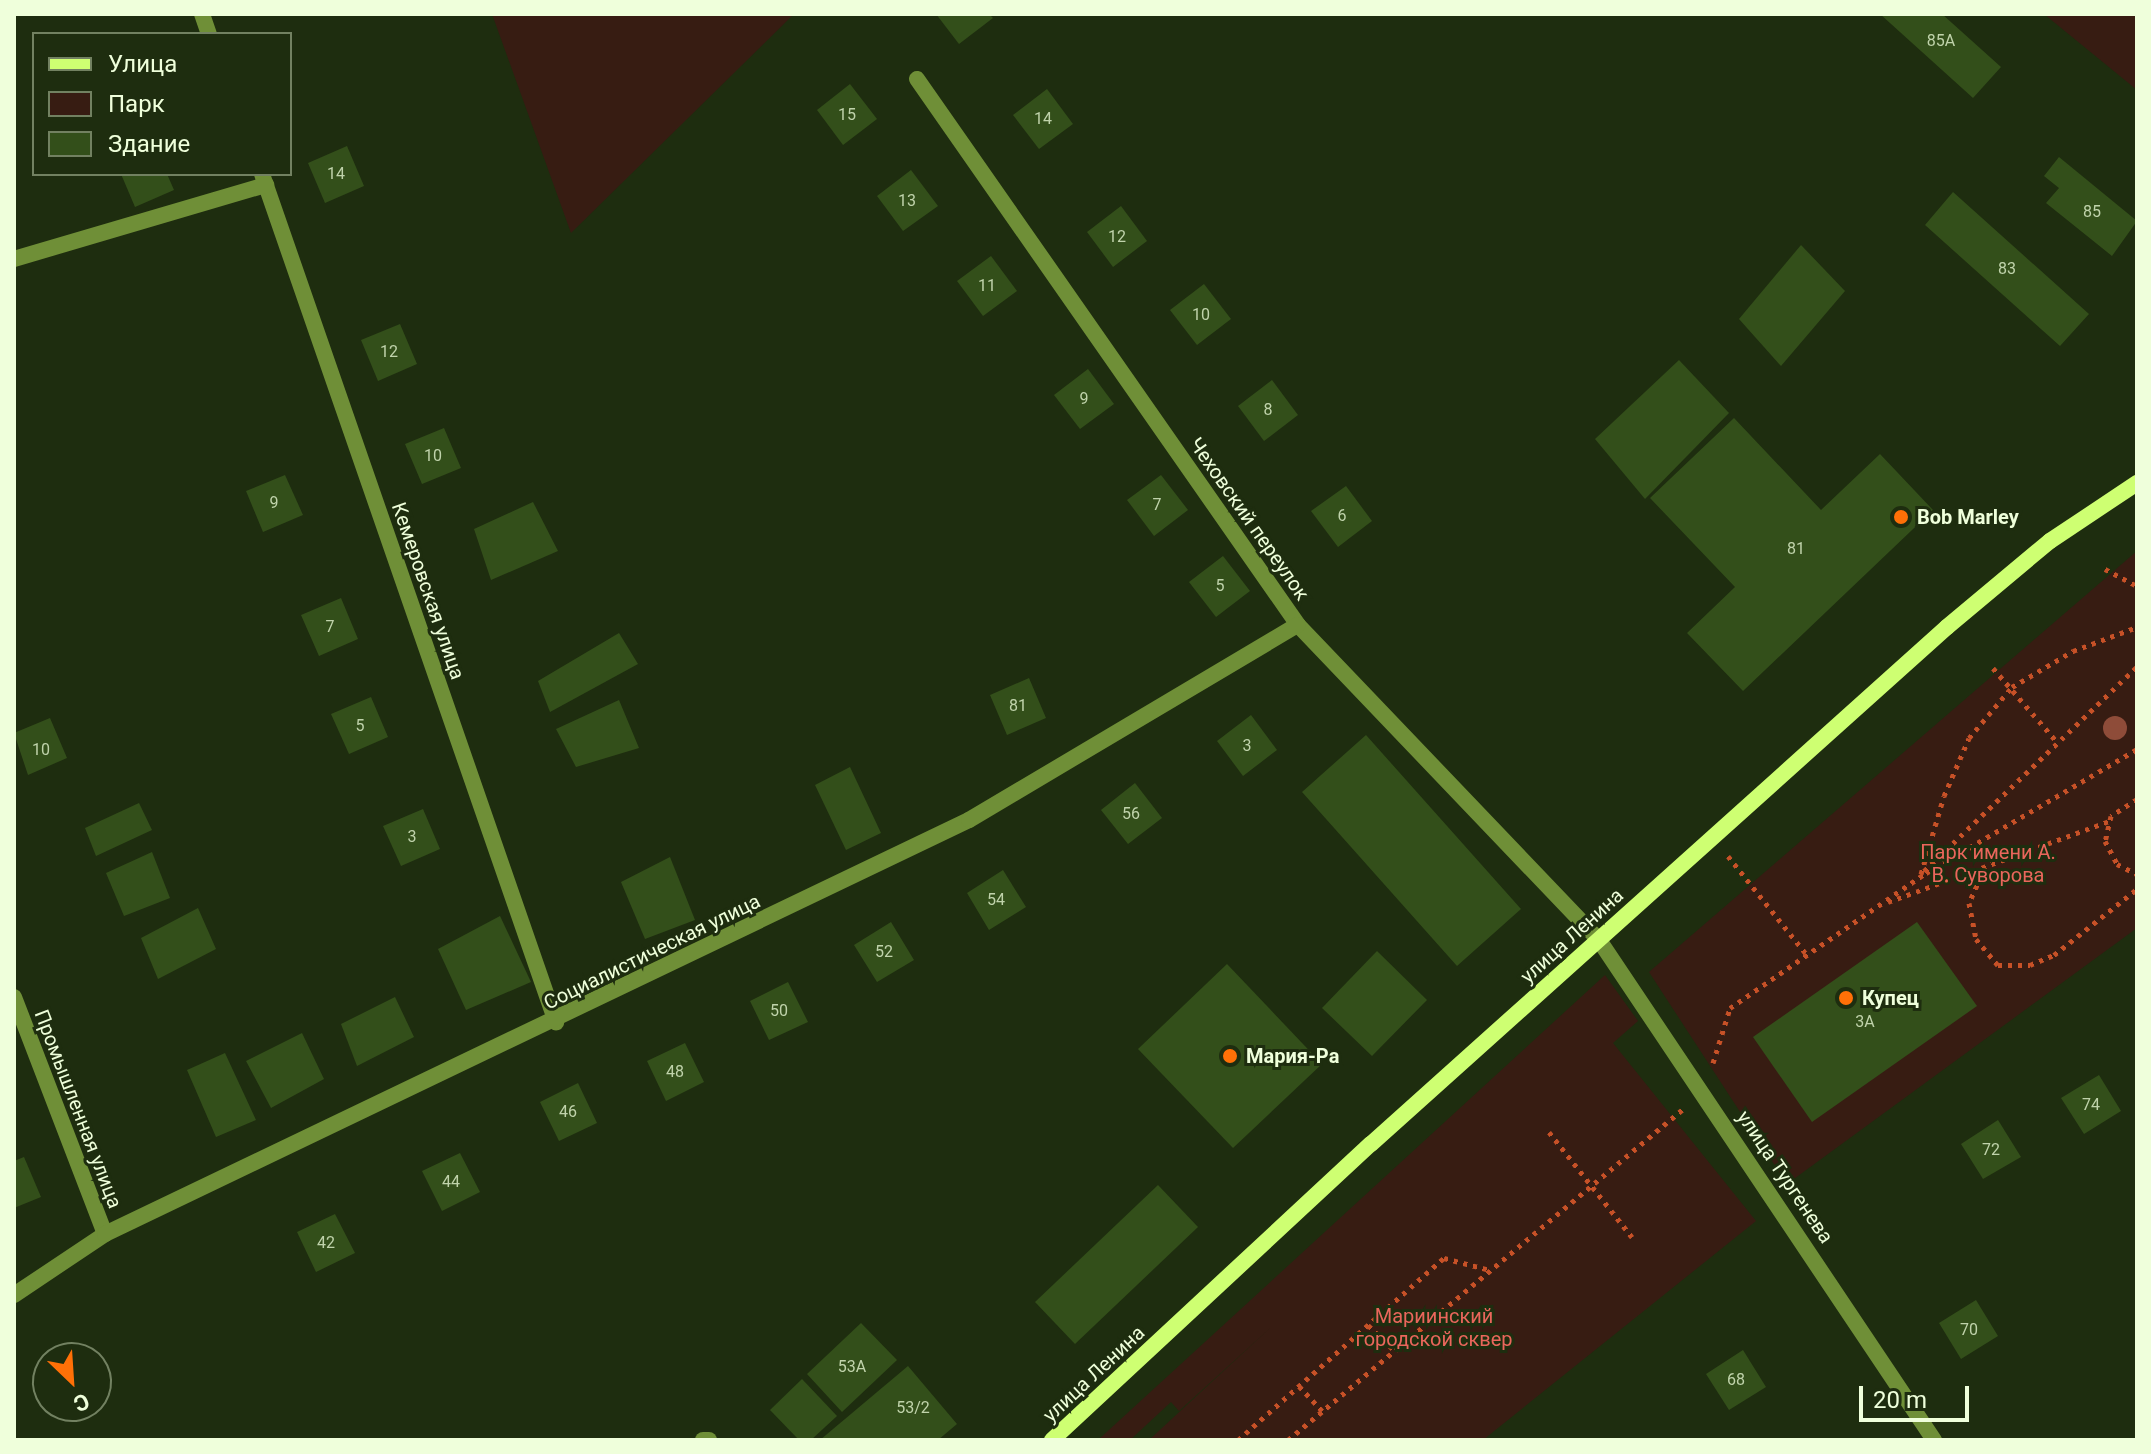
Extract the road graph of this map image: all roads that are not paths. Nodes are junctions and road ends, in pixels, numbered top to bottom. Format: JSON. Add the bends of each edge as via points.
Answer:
{"nodes":[{"id":1,"x":917,"y":79,"type":"dead end"},
{"id":2,"x":264,"y":179,"type":"edge"},
{"id":3,"x":14,"y":259,"type":"edge"},
{"id":4,"x":2137,"y":483,"type":"edge"},
{"id":5,"x":1298,"y":625,"type":"junction"},
{"id":6,"x":1599,"y":940,"type":"junction"},
{"id":7,"x":14,"y":997,"type":"edge"},
{"id":8,"x":556,"y":1022,"type":"junction"},
{"id":9,"x":105,"y":1234,"type":"junction"},
{"id":10,"x":14,"y":1295,"type":"edge"},
{"id":11,"x":703,"y":1440,"type":"edge"},
{"id":12,"x":709,"y":1440,"type":"edge"},
{"id":13,"x":1052,"y":1440,"type":"edge"},
{"id":14,"x":1934,"y":1440,"type":"edge"}],
"edges":[{"from":1,"to":5,"type":"street","name":"Чеховский переулок"},
{"from":2,"to":3,"type":"street"},
{"from":2,"to":8,"type":"street","name":"Кемеровская улица"},
{"from":4,"to":6,"type":"main road","name":"улица Ленина","via":[[2050,541]]},
{"from":5,"to":6,"type":"street","name":"Чеховский переулок"},
{"from":5,"to":8,"type":"street","name":"Социалистическая улица","via":[[969,820]]},
{"from":6,"to":13,"type":"main road","name":"улица Ленина"},
{"from":6,"to":14,"type":"street","name":"улица Тургенева"},
{"from":7,"to":9,"type":"street","name":"Промышленная улица"},
{"from":8,"to":9,"type":"street","name":"Социалистическая улица"},
{"from":9,"to":10,"type":"street","name":"Социалистическая улица"},
{"from":11,"to":12,"type":"street"}]}
